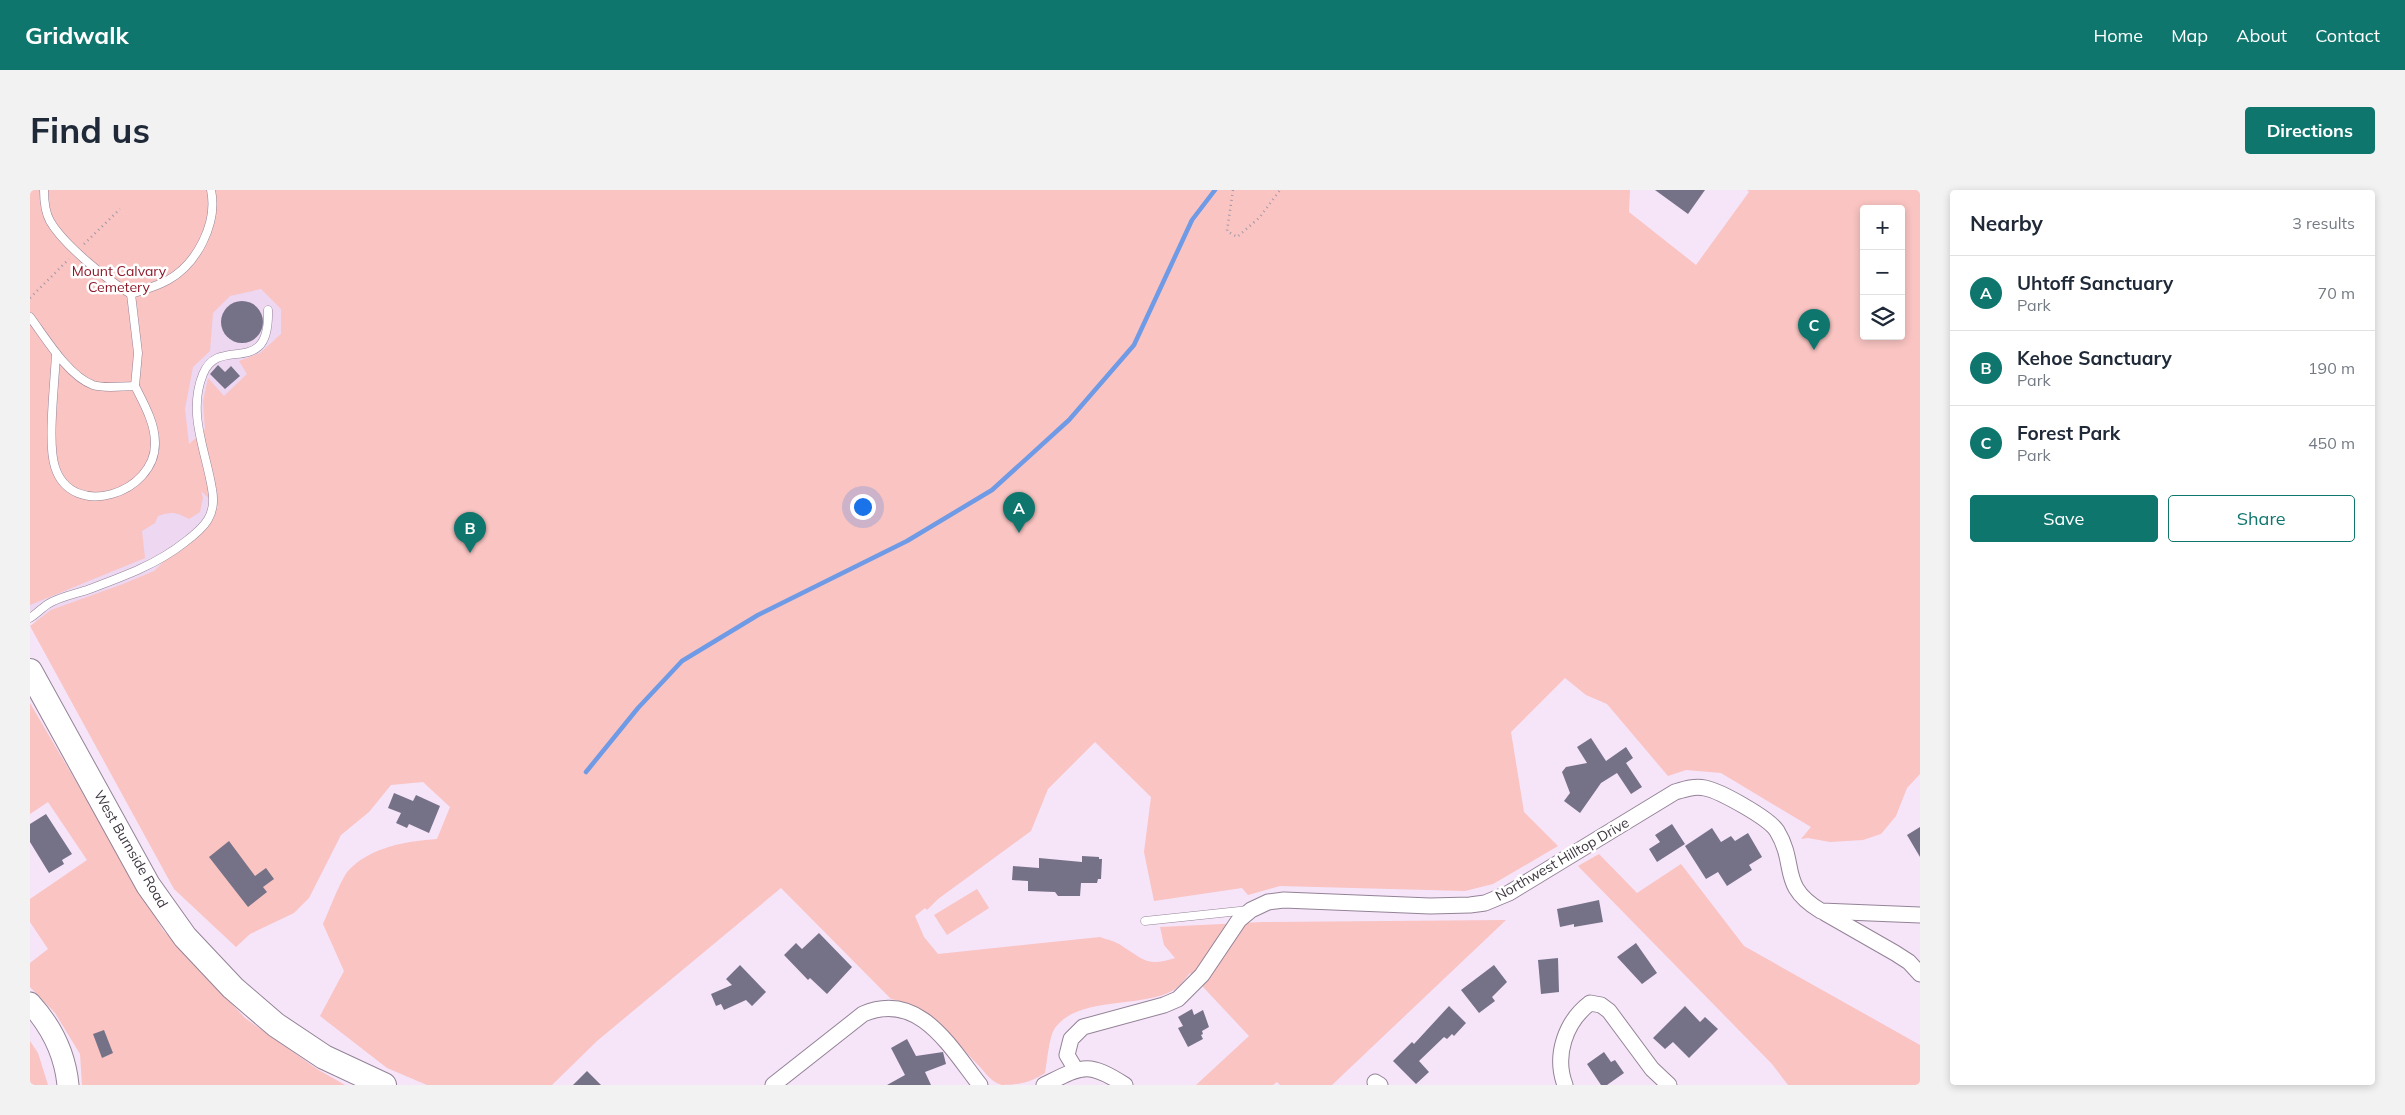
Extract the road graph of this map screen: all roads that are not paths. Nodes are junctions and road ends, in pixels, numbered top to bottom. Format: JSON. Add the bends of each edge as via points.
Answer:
{"nodes":[{"id":1,"x":44,"y":190,"type":"edge"},
{"id":2,"x":211,"y":190,"type":"edge"},
{"id":3,"x":132,"y":294,"type":"junction"},
{"id":4,"x":268,"y":310,"type":"dead end"},
{"id":5,"x":30,"y":316,"type":"edge"},
{"id":6,"x":56,"y":353,"type":"junction"},
{"id":7,"x":135,"y":386,"type":"junction"},
{"id":8,"x":30,"y":618,"type":"edge"},
{"id":9,"x":30,"y":671,"type":"edge"},
{"id":10,"x":36,"y":689,"type":"edge"},
{"id":11,"x":1251,"y":910,"type":"junction"},
{"id":12,"x":1821,"y":911,"type":"junction"},
{"id":13,"x":1920,"y":916,"type":"edge"},
{"id":14,"x":1145,"y":921,"type":"dead end"},
{"id":15,"x":1920,"y":974,"type":"edge"},
{"id":16,"x":30,"y":1003,"type":"edge"},
{"id":17,"x":1076,"y":1070,"type":"junction"},
{"id":18,"x":68,"y":1085,"type":"edge"},
{"id":19,"x":384,"y":1085,"type":"edge"},
{"id":20,"x":773,"y":1085,"type":"edge"},
{"id":21,"x":980,"y":1085,"type":"edge"},
{"id":22,"x":1044,"y":1085,"type":"edge"},
{"id":23,"x":1126,"y":1085,"type":"edge"},
{"id":24,"x":1565,"y":1085,"type":"edge"},
{"id":25,"x":1669,"y":1085,"type":"edge"}],
"edges":[{"from":1,"to":3,"type":"lane","via":[[45,207],[58,232],[98,272]]},
{"from":2,"to":3,"type":"lane","via":[[208,229],[195,255],[169,280]]},
{"from":3,"to":7,"type":"lane","via":[[138,354]]},
{"from":4,"to":8,"type":"lane","via":[[268,330],[262,343],[250,352],[216,358],[209,363],[199,384],[197,428],[214,502],[210,520],[157,562],[49,604]]},
{"from":5,"to":6,"type":"lane"},
{"from":6,"to":7,"type":"lane","via":[[93,385]]},
{"from":6,"to":7,"type":"lane","via":[[52,454],[58,475],[65,484],[84,495],[100,498],[117,492],[141,477],[149,466],[155,445],[154,428]]},
{"from":9,"to":10,"type":"main road","name":"West Burnside Road"},
{"from":10,"to":19,"type":"main road","name":"West Burnside Road","via":[[148,885],[186,937],[233,988],[276,1025],[324,1057]]},
{"from":11,"to":12,"type":"street","name":"Northwest Hilltop Drive","via":[[1268,902],[1284,900],[1430,906],[1485,903],[1509,893],[1675,792],[1689,787],[1706,788],[1720,794],[1760,816],[1775,829],[1785,846],[1790,876],[1797,892]]},
{"from":11,"to":14,"type":"lane"},
{"from":11,"to":17,"type":"street","name":"Northwest Hilltop Drive","via":[[1239,920],[1202,975],[1178,999],[1164,1006],[1082,1027],[1071,1039],[1067,1055]]},
{"from":12,"to":13,"type":"street"},
{"from":12,"to":15,"type":"street","name":"Northwest Hilltop Drive","via":[[1895,953]]},
{"from":16,"to":18,"type":"main road","via":[[57,1042]]},
{"from":17,"to":22,"type":"street"},
{"from":17,"to":23,"type":"street","via":[[1092,1067]]},
{"from":20,"to":21,"type":"street","via":[[863,1014],[890,1007],[926,1021]]},
{"from":24,"to":25,"type":"street","via":[[1560,1072],[1564,1037],[1580,1010],[1590,1003],[1601,1004],[1609,1011],[1646,1062]]}]}
